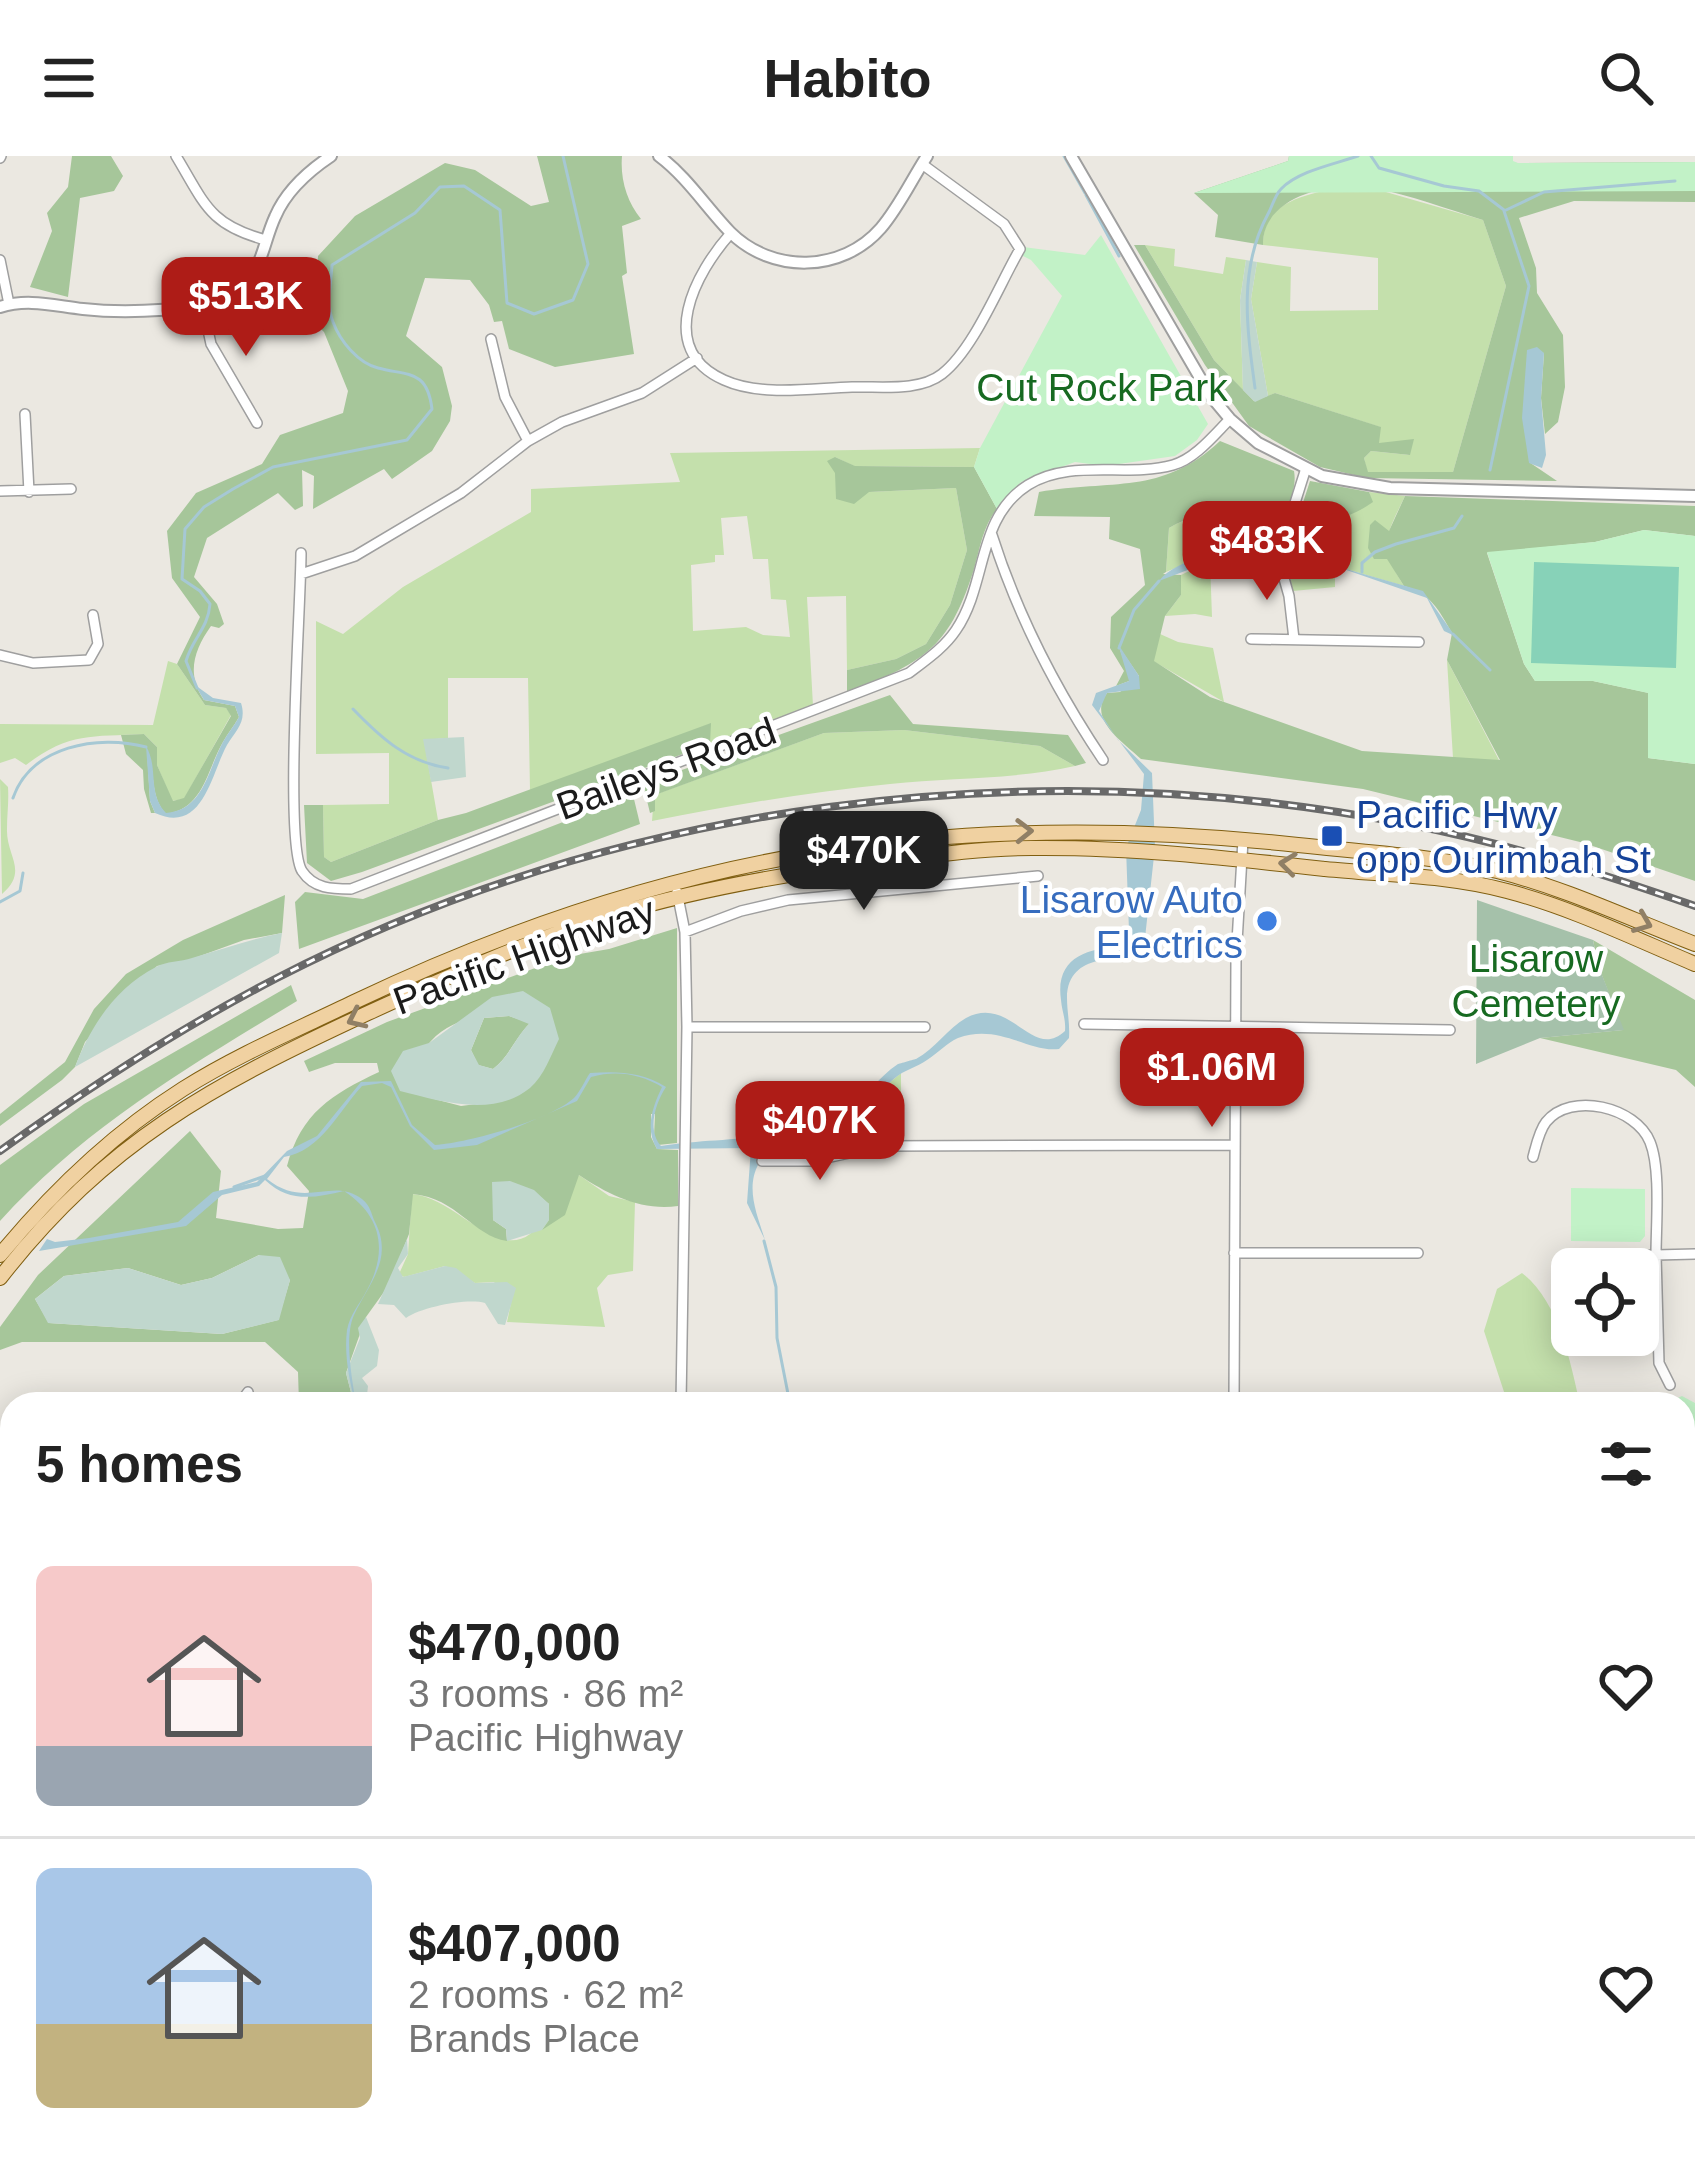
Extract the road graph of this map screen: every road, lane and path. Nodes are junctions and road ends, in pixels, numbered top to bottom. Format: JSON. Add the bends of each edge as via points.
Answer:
{"nodes":[{"id":1,"x":176,"y":156,"type":"edge"},
{"id":2,"x":331,"y":156,"type":"edge"},
{"id":3,"x":659,"y":156,"type":"edge"},
{"id":4,"x":1077,"y":158,"type":"edge"},
{"id":5,"x":924,"y":160,"type":"edge"},
{"id":6,"x":731,"y":233,"type":"junction"},
{"id":7,"x":266,"y":240,"type":"junction"},
{"id":8,"x":0,"y":260,"type":"edge"},
{"id":9,"x":4,"y":306,"type":"edge"},
{"id":10,"x":203,"y":307,"type":"junction"},
{"id":11,"x":491,"y":339,"type":"dead end"},
{"id":12,"x":698,"y":358,"type":"junction"},
{"id":13,"x":25,"y":414,"type":"dead end"},
{"id":14,"x":1230,"y":419,"type":"junction"},
{"id":15,"x":257,"y":423,"type":"dead end"},
{"id":16,"x":46,"y":427,"type":"dead end"},
{"id":17,"x":28,"y":430,"type":"junction"},
{"id":18,"x":528,"y":441,"type":"junction"},
{"id":19,"x":1306,"y":468,"type":"junction"},
{"id":20,"x":71,"y":489,"type":"dead end"},
{"id":21,"x":0,"y":491,"type":"edge"},
{"id":22,"x":29,"y":492,"type":"junction"},
{"id":23,"x":1695,"y":496,"type":"edge"},
{"id":24,"x":990,"y":532,"type":"junction"},
{"id":25,"x":301,"y":553,"type":"dead end"},
{"id":26,"x":301,"y":574,"type":"junction"},
{"id":27,"x":93,"y":615,"type":"dead end"},
{"id":28,"x":1251,"y":639,"type":"dead end"},
{"id":29,"x":1294,"y":639,"type":"junction"},
{"id":30,"x":1419,"y":642,"type":"dead end"},
{"id":31,"x":0,"y":656,"type":"edge"},
{"id":32,"x":1103,"y":760,"type":"dead end"},
{"id":33,"x":1243,"y":839,"type":"junction"},
{"id":34,"x":1241,"y":859,"type":"junction"},
{"id":35,"x":1038,"y":876,"type":"dead end"},
{"id":36,"x":675,"y":881,"type":"junction"},
{"id":37,"x":678,"y":898,"type":"junction"},
{"id":38,"x":685,"y":932,"type":"junction"},
{"id":39,"x":1695,"y":944,"type":"edge"},
{"id":40,"x":1695,"y":964,"type":"edge"},
{"id":41,"x":1084,"y":1024,"type":"dead end"},
{"id":42,"x":1235,"y":1026,"type":"junction"},
{"id":43,"x":925,"y":1027,"type":"dead end"},
{"id":44,"x":687,"y":1028,"type":"junction"},
{"id":45,"x":1450,"y":1030,"type":"dead end"},
{"id":46,"x":1234,"y":1145,"type":"junction"},
{"id":47,"x":1533,"y":1157,"type":"dead end"},
{"id":48,"x":762,"y":1161,"type":"dead end"},
{"id":49,"x":42,"y":1215,"type":"junction"},
{"id":50,"x":1657,"y":1248,"type":"edge"},
{"id":51,"x":1234,"y":1252,"type":"junction"},
{"id":52,"x":1418,"y":1253,"type":"dead end"},
{"id":53,"x":1695,"y":1254,"type":"edge"},
{"id":54,"x":0,"y":1255,"type":"edge"},
{"id":55,"x":1659,"y":1255,"type":"edge"},
{"id":56,"x":0,"y":1278,"type":"edge"},
{"id":57,"x":1659,"y":1356,"type":"edge"},
{"id":58,"x":1670,"y":1384,"type":"dead end"},
{"id":59,"x":681,"y":1392,"type":"edge"},
{"id":60,"x":1234,"y":1392,"type":"edge"}],
"edges":[{"from":1,"to":7,"type":"street","via":[[209,211],[232,231]]},
{"from":2,"to":7,"type":"street","via":[[296,184]]},
{"from":3,"to":6,"type":"street"},
{"from":4,"to":14,"type":"street","via":[[1193,368]]},
{"from":5,"to":6,"type":"street","via":[[879,230],[830,260],[776,260]]},
{"from":5,"to":12,"type":"street","via":[[1004,224],[1020,249],[939,376],[915,385],[771,389],[723,380]]},
{"from":6,"to":12,"type":"street","via":[[698,277],[685,314]]},
{"from":7,"to":10,"type":"street","via":[[244,287]]},
{"from":8,"to":9,"type":"street"},
{"from":9,"to":10,"type":"street"},
{"from":10,"to":15,"type":"street","via":[[211,344]]},
{"from":11,"to":18,"type":"street","via":[[505,397]]},
{"from":12,"to":18,"type":"street","via":[[642,393]]},
{"from":13,"to":17,"type":"street"},
{"from":14,"to":19,"type":"street"},
{"from":14,"to":24,"type":"street","name":"Baileys Road","via":[[1171,466],[1049,475],[1004,506]]},
{"from":16,"to":17,"type":"street"},
{"from":17,"to":22,"type":"street"},
{"from":18,"to":26,"type":"street","via":[[356,556]]},
{"from":19,"to":23,"type":"street","via":[[1390,488]]},
{"from":19,"to":29,"type":"street","via":[[1278,557]]},
{"from":20,"to":22,"type":"street"},
{"from":21,"to":22,"type":"street"},
{"from":24,"to":26,"type":"street","name":"Baileys Road","via":[[956,631],[909,673],[351,889],[326,890],[298,865]]},
{"from":24,"to":32,"type":"street","via":[[1058,694]]},
{"from":25,"to":26,"type":"street","name":"Baileys Road"},
{"from":27,"to":31,"type":"street","via":[[98,644],[88,660]]},
{"from":28,"to":29,"type":"street"},
{"from":29,"to":30,"type":"street"},
{"from":33,"to":34,"type":"street"},
{"from":36,"to":33,"type":"main road","name":"Pacific Highway","one_way":true,"via":[[858,845],[983,833]]},
{"from":33,"to":39,"type":"main road","name":"Pacific Highway","one_way":true,"via":[[1501,872]]},
{"from":34,"to":37,"type":"main road","name":"Pacific Highway","via":[[1028,848],[840,866]]},
{"from":40,"to":34,"type":"main road","name":"Pacific Highway","one_way":true,"via":[[1575,912],[1481,884]]},
{"from":34,"to":42,"type":"street"},
{"from":35,"to":38,"type":"street","name":"Pacific Highway","via":[[788,900]]},
{"from":36,"to":37,"type":"street"},
{"from":36,"to":49,"type":"main road","name":"Pacific Highway","via":[[470,949],[246,1054],[135,1123]]},
{"from":37,"to":38,"type":"street"},
{"from":37,"to":49,"type":"main road","name":"Pacific Highway","one_way":true,"via":[[518,948],[270,1059],[157,1124]]},
{"from":38,"to":44,"type":"street"},
{"from":41,"to":42,"type":"street"},
{"from":42,"to":45,"type":"street"},
{"from":42,"to":46,"type":"street"},
{"from":43,"to":44,"type":"street"},
{"from":44,"to":59,"type":"street"},
{"from":46,"to":48,"type":"street","via":[[882,1146],[812,1161]]},
{"from":46,"to":51,"type":"street"},
{"from":47,"to":50,"type":"street","via":[[1543,1124],[1559,1110],[1586,1105],[1628,1115],[1653,1149]]},
{"from":49,"to":54,"type":"main road","name":"Pacific Highway"},
{"from":49,"to":56,"type":"main road","name":"Pacific Highway"},
{"from":51,"to":52,"type":"street"},
{"from":51,"to":60,"type":"street"},
{"from":53,"to":55,"type":"street"},
{"from":57,"to":58,"type":"street"}]}
